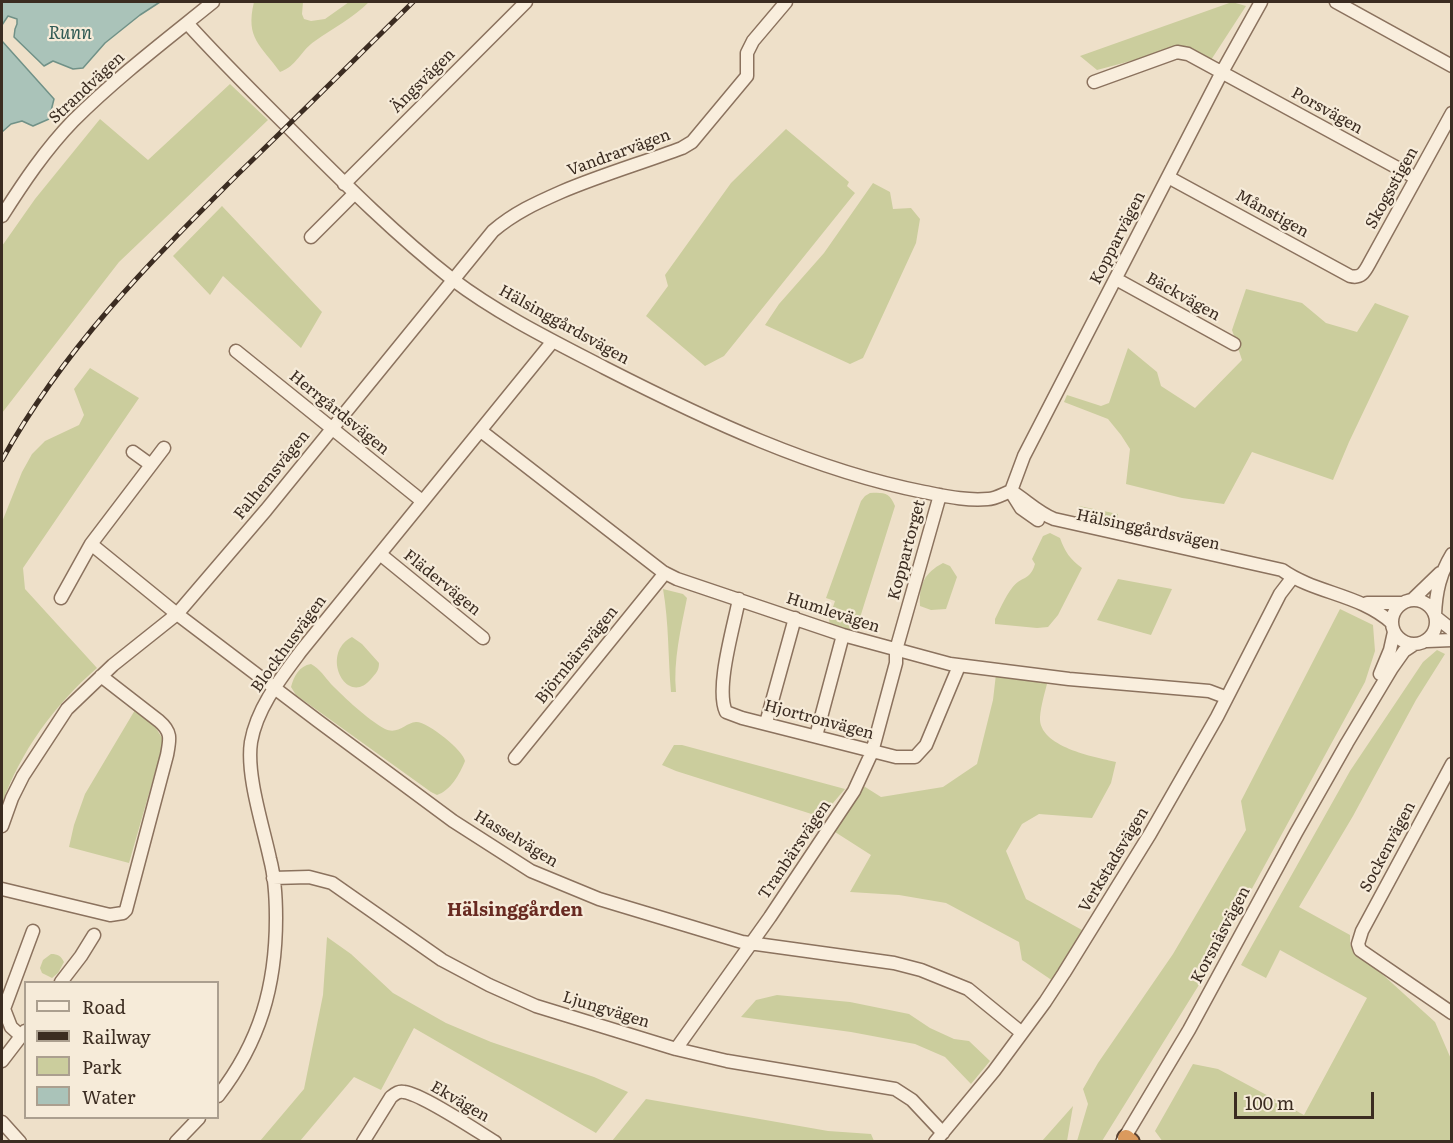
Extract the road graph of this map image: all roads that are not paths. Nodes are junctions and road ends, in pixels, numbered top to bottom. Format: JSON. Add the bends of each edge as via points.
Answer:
{"nodes":[{"id":1,"x":213,"y":2,"type":"edge"},
{"id":2,"x":526,"y":2,"type":"edge"},
{"id":3,"x":786,"y":2,"type":"edge"},
{"id":4,"x":1260,"y":2,"type":"edge"},
{"id":5,"x":1336,"y":2,"type":"edge"},
{"id":6,"x":187,"y":23,"type":"junction"},
{"id":7,"x":1452,"y":66,"type":"edge"},
{"id":8,"x":1222,"y":72,"type":"junction"},
{"id":9,"x":1094,"y":82,"type":"dead end"},
{"id":10,"x":1452,"y":113,"type":"edge"},
{"id":11,"x":1168,"y":177,"type":"junction"},
{"id":12,"x":1416,"y":178,"type":"junction"},
{"id":13,"x":344,"y":184,"type":"junction"},
{"id":14,"x":354,"y":194,"type":"junction"},
{"id":15,"x":2,"y":216,"type":"edge"},
{"id":16,"x":311,"y":237,"type":"dead end"},
{"id":17,"x":1360,"y":277,"type":"joint"},
{"id":18,"x":1116,"y":279,"type":"junction"},
{"id":19,"x":453,"y":280,"type":"junction"},
{"id":20,"x":553,"y":341,"type":"junction"},
{"id":21,"x":1234,"y":344,"type":"dead end"},
{"id":22,"x":236,"y":351,"type":"dead end"},
{"id":23,"x":331,"y":429,"type":"junction"},
{"id":24,"x":481,"y":431,"type":"junction"},
{"id":25,"x":164,"y":448,"type":"dead end"},
{"id":26,"x":133,"y":452,"type":"dead end"},
{"id":27,"x":151,"y":465,"type":"junction"},
{"id":28,"x":1011,"y":491,"type":"junction"},
{"id":29,"x":940,"y":495,"type":"junction"},
{"id":30,"x":422,"y":501,"type":"junction"},
{"id":31,"x":91,"y":544,"type":"junction"},
{"id":32,"x":380,"y":554,"type":"junction"},
{"id":33,"x":1452,"y":554,"type":"edge"},
{"id":34,"x":665,"y":573,"type":"junction"},
{"id":35,"x":1441,"y":573,"type":"junction"},
{"id":36,"x":1293,"y":577,"type":"junction"},
{"id":37,"x":60,"y":598,"type":"dead end"},
{"id":38,"x":739,"y":600,"type":"junction"},
{"id":39,"x":1407,"y":602,"type":"junction"},
{"id":40,"x":1362,"y":603,"type":"junction"},
{"id":41,"x":177,"y":614,"type":"junction"},
{"id":42,"x":1436,"y":616,"type":"junction"},
{"id":43,"x":795,"y":618,"type":"junction"},
{"id":44,"x":1393,"y":627,"type":"junction"},
{"id":45,"x":1452,"y":630,"type":"edge"},
{"id":46,"x":843,"y":635,"type":"junction"},
{"id":47,"x":483,"y":638,"type":"dead end"},
{"id":48,"x":1452,"y":640,"type":"edge"},
{"id":49,"x":1427,"y":641,"type":"junction"},
{"id":50,"x":1413,"y":645,"type":"junction"},
{"id":51,"x":896,"y":650,"type":"junction"},
{"id":52,"x":959,"y":666,"type":"junction"},
{"id":53,"x":101,"y":676,"type":"junction"},
{"id":54,"x":274,"y":688,"type":"junction"},
{"id":55,"x":1225,"y":698,"type":"junction"},
{"id":56,"x":766,"y":723,"type":"junction"},
{"id":57,"x":816,"y":736,"type":"junction"},
{"id":58,"x":1347,"y":743,"type":"junction"},
{"id":59,"x":872,"y":752,"type":"junction"},
{"id":60,"x":515,"y":758,"type":"dead end"},
{"id":61,"x":1452,"y":764,"type":"edge"},
{"id":62,"x":2,"y":826,"type":"edge"},
{"id":63,"x":273,"y":878,"type":"junction"},
{"id":64,"x":2,"y":889,"type":"edge"},
{"id":65,"x":33,"y":931,"type":"dead end"},
{"id":66,"x":94,"y":935,"type":"dead end"},
{"id":67,"x":750,"y":944,"type":"junction"},
{"id":68,"x":62,"y":981,"type":"edge"},
{"id":69,"x":1452,"y":1013,"type":"edge"},
{"id":70,"x":23,"y":1033,"type":"edge"},
{"id":71,"x":1022,"y":1033,"type":"junction"},
{"id":72,"x":676,"y":1049,"type":"junction"},
{"id":73,"x":2,"y":1060,"type":"edge"},
{"id":74,"x":219,"y":1094,"type":"edge"},
{"id":75,"x":198,"y":1119,"type":"edge"},
{"id":76,"x":2,"y":1122,"type":"edge"},
{"id":77,"x":939,"y":1137,"type":"edge"},
{"id":78,"x":1126,"y":1140,"type":"edge"},
{"id":79,"x":20,"y":1142,"type":"edge"},
{"id":80,"x":176,"y":1142,"type":"edge"},
{"id":81,"x":363,"y":1142,"type":"edge"},
{"id":82,"x":495,"y":1142,"type":"edge"}],
"edges":[{"from":1,"to":6,"type":"street","name":"Strandvägen"},
{"from":2,"to":13,"type":"street","name":"Ängsvägen"},
{"from":3,"to":19,"type":"street","name":"Vandrarvägen","via":[[747,53],[747,76],[693,142],[599,176],[512,215],[487,238]]},
{"from":4,"to":8,"type":"street","name":"Kopparvägen"},
{"from":5,"to":7,"type":"street"},
{"from":6,"to":13,"type":"street","name":"Hälsinggårdsvägen"},
{"from":6,"to":15,"type":"street","name":"Strandvägen","via":[[72,122],[32,170]]},
{"from":8,"to":9,"type":"street","name":"Porsvägen","via":[[1177,52]]},
{"from":8,"to":11,"type":"street","name":"Kopparvägen"},
{"from":8,"to":12,"type":"street","name":"Porsvägen"},
{"from":10,"to":12,"type":"street","name":"Skogsstigen"},
{"from":11,"to":17,"type":"street","name":"Månstigen","via":[[1350,276]]},
{"from":11,"to":18,"type":"street","name":"Kopparvägen"},
{"from":12,"to":17,"type":"street","name":"Skogsstigen"},
{"from":13,"to":14,"type":"street","name":"Hälsinggårdsvägen"},
{"from":14,"to":16,"type":"street"},
{"from":14,"to":19,"type":"street","name":"Hälsinggårdsvägen"},
{"from":18,"to":21,"type":"street","name":"Bäckvägen"},
{"from":18,"to":28,"type":"street","name":"Kopparvägen","via":[[1024,456]]},
{"from":19,"to":20,"type":"street","name":"Hälsinggårdsvägen"},
{"from":19,"to":23,"type":"street","name":"Falhemsvägen"},
{"from":20,"to":24,"type":"street","name":"Blockhusvägen"},
{"from":20,"to":29,"type":"street","name":"Hälsinggårdsvägen","via":[[650,391],[796,454]]},
{"from":22,"to":23,"type":"street","name":"Herrgårdsvägen"},
{"from":23,"to":30,"type":"street","name":"Herrgårdsvägen"},
{"from":23,"to":41,"type":"street","name":"Falhemsvägen"},
{"from":24,"to":30,"type":"street","name":"Blockhusvägen"},
{"from":24,"to":34,"type":"street","name":"Humlevägen"},
{"from":25,"to":27,"type":"street"},
{"from":26,"to":27,"type":"street"},
{"from":27,"to":31,"type":"street"},
{"from":28,"to":29,"type":"street","name":"Hälsinggårdsvägen","via":[[990,499]]},
{"from":28,"to":36,"type":"street","name":"Hälsinggårdsvägen","via":[[1054,519],[1274,567]]},
{"from":29,"to":51,"type":"street","name":"Koppartorget"},
{"from":30,"to":32,"type":"street","name":"Blockhusvägen"},
{"from":31,"to":37,"type":"street"},
{"from":31,"to":41,"type":"street","name":"Hasselvägen"},
{"from":32,"to":47,"type":"street","name":"Flädervägen"},
{"from":32,"to":54,"type":"street","name":"Blockhusvägen"},
{"from":33,"to":35,"type":"street"},
{"from":34,"to":38,"type":"street","name":"Humlevägen"},
{"from":34,"to":60,"type":"street","name":"Björnbärsvägen"},
{"from":35,"to":39,"type":"street"},
{"from":35,"to":42,"type":"street"},
{"from":36,"to":40,"type":"street","name":"Hälsinggårdsvägen"},
{"from":36,"to":55,"type":"street","name":"Verkstadsvägen","via":[[1280,594]]},
{"from":38,"to":43,"type":"street","name":"Humlevägen"},
{"from":38,"to":56,"type":"street","name":"Hjortronvägen","via":[[724,679],[724,704],[728,712]]},
{"from":39,"to":40,"type":"street","name":"Hälsinggårdsvägen"},
{"from":39,"to":42,"type":"street","via":[[1421,601]]},
{"from":39,"to":44,"type":"street","via":[[1394,614]]},
{"from":40,"to":44,"type":"street","name":"Hälsinggårdsvägen","via":[[1380,612]]},
{"from":41,"to":53,"type":"street","name":"Falhemsvägen"},
{"from":41,"to":54,"type":"street","name":"Hasselvägen"},
{"from":42,"to":45,"type":"street"},
{"from":42,"to":49,"type":"street","via":[[1435,630]]},
{"from":43,"to":46,"type":"street","name":"Humlevägen"},
{"from":43,"to":56,"type":"street"},
{"from":44,"to":50,"type":"street","via":[[1401,640]]},
{"from":44,"to":58,"type":"street","name":"Korsnäsvägen","via":[[1385,664]]},
{"from":46,"to":51,"type":"street","name":"Humlevägen"},
{"from":46,"to":57,"type":"street"},
{"from":48,"to":49,"type":"street"},
{"from":49,"to":50,"type":"street"},
{"from":50,"to":58,"type":"street","name":"Korsnäsvägen","via":[[1392,668]]},
{"from":51,"to":52,"type":"street","name":"Humlevägen"},
{"from":51,"to":59,"type":"street","name":"Tranbärsvägen"},
{"from":52,"to":55,"type":"street","name":"Humlevägen","via":[[1209,690]]},
{"from":52,"to":59,"type":"street","name":"Hjortronvägen","via":[[920,754],[904,758]]},
{"from":53,"to":62,"type":"street","name":"Falhemsvägen","via":[[68,709],[43,744],[12,798]]},
{"from":53,"to":64,"type":"street","via":[[159,721],[170,736],[126,910],[110,915]]},
{"from":54,"to":63,"type":"street","name":"Blockhusvägen","via":[[256,725],[250,754]]},
{"from":54,"to":67,"type":"street","name":"Hasselvägen","via":[[453,821],[531,871],[599,899]]},
{"from":55,"to":71,"type":"street","name":"Verkstadsvägen","via":[[1150,834]]},
{"from":56,"to":57,"type":"street","name":"Hjortronvägen"},
{"from":57,"to":59,"type":"street","name":"Hjortronvägen"},
{"from":58,"to":78,"type":"street","name":"Korsnäsvägen"},
{"from":59,"to":67,"type":"street","name":"Tranbärsvägen","via":[[839,816]]},
{"from":61,"to":69,"type":"street","name":"Sockenvägen","via":[[1362,931],[1358,947]]},
{"from":63,"to":72,"type":"street","name":"Ljungvägen","via":[[327,881],[442,960],[489,986],[536,1006]]},
{"from":63,"to":74,"type":"street","name":"Blockhusvägen","via":[[276,947],[270,990],[247,1051]]},
{"from":65,"to":70,"type":"street","via":[[4,1010],[12,1027]]},
{"from":66,"to":68,"type":"street"},
{"from":67,"to":71,"type":"street","name":"Hasselvägen","via":[[894,963],[928,972],[968,989]]},
{"from":67,"to":72,"type":"street","name":"Tranbärsvägen"},
{"from":70,"to":73,"type":"street"},
{"from":71,"to":77,"type":"street","name":"Verkstadsvägen"},
{"from":72,"to":77,"type":"street","name":"Ljungvägen","via":[[895,1089],[912,1100]]},
{"from":75,"to":80,"type":"street"},
{"from":76,"to":79,"type":"street"},
{"from":81,"to":82,"type":"street","name":"Ekvägen","via":[[391,1097],[403,1092],[423,1099]]}]}
